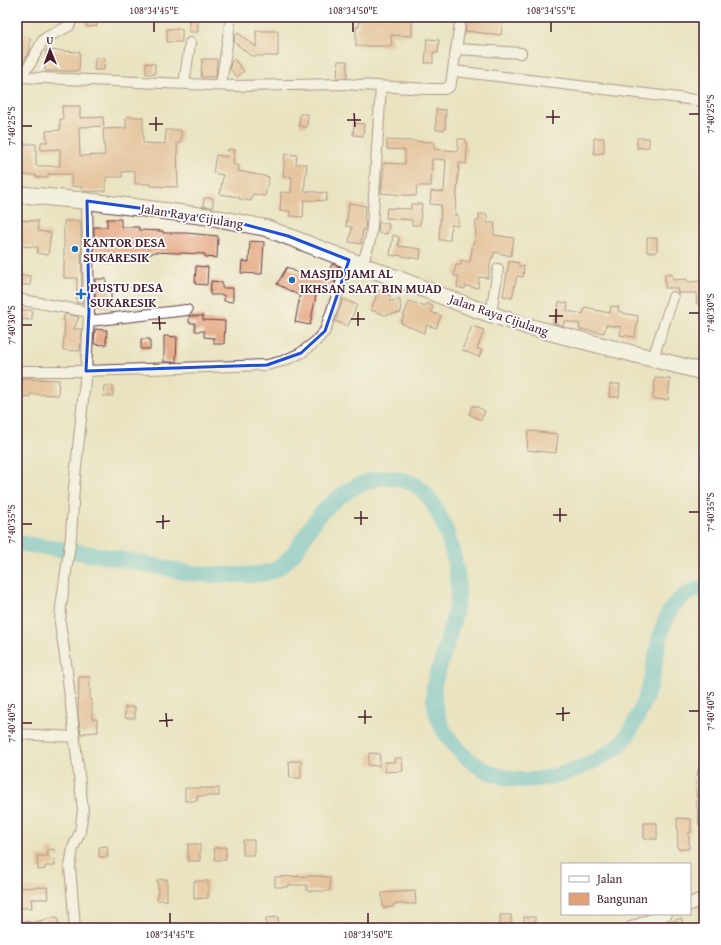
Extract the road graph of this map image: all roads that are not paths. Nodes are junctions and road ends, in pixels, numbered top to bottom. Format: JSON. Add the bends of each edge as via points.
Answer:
{"nodes":[{"id":1,"x":73,"y":17,"type":"edge"},
{"id":2,"x":231,"y":17,"type":"edge"},
{"id":3,"x":461,"y":17,"type":"edge"},
{"id":4,"x":190,"y":43,"type":"dead end"},
{"id":5,"x":457,"y":49,"type":"junction"},
{"id":6,"x":521,"y":52,"type":"dead end"},
{"id":7,"x":454,"y":71,"type":"junction"},
{"id":8,"x":17,"y":77,"type":"edge"},
{"id":9,"x":184,"y":84,"type":"junction"},
{"id":10,"x":221,"y":85,"type":"junction"},
{"id":11,"x":381,"y":86,"type":"junction"},
{"id":12,"x":704,"y":101,"type":"edge"},
{"id":13,"x":17,"y":194,"type":"edge"},
{"id":14,"x":87,"y":201,"type":"junction"},
{"id":15,"x":355,"y":262,"type":"junction"},
{"id":16,"x":498,"y":269,"type":"dead end"},
{"id":17,"x":673,"y":297,"type":"dead end"},
{"id":18,"x":17,"y":300,"type":"edge"},
{"id":19,"x":187,"y":310,"type":"dead end"},
{"id":20,"x":491,"y":314,"type":"junction"},
{"id":21,"x":89,"y":317,"type":"junction"},
{"id":22,"x":653,"y":358,"type":"junction"},
{"id":23,"x":17,"y":371,"type":"edge"},
{"id":24,"x":86,"y":371,"type":"junction"},
{"id":25,"x":704,"y":372,"type":"edge"},
{"id":26,"x":17,"y":734,"type":"edge"},
{"id":27,"x":74,"y":738,"type":"junction"},
{"id":28,"x":704,"y":770,"type":"edge"},
{"id":29,"x":704,"y":822,"type":"edge"},
{"id":30,"x":704,"y":898,"type":"edge"},
{"id":31,"x":691,"y":904,"type":"edge"},
{"id":32,"x":664,"y":915,"type":"edge"},
{"id":33,"x":75,"y":928,"type":"edge"},
{"id":34,"x":631,"y":928,"type":"edge"}],
"edges":[{"from":1,"to":8,"type":"street","via":[[69,26],[43,40],[29,66]]},
{"from":2,"to":10,"type":"street"},
{"from":3,"to":5,"type":"street"},
{"from":4,"to":9,"type":"street"},
{"from":5,"to":6,"type":"street"},
{"from":5,"to":7,"type":"street"},
{"from":7,"to":11,"type":"street","via":[[452,83],[444,88]]},
{"from":7,"to":12,"type":"street"},
{"from":8,"to":9,"type":"street"},
{"from":9,"to":10,"type":"street"},
{"from":10,"to":11,"type":"street"},
{"from":11,"to":15,"type":"street","via":[[370,241]]},
{"from":13,"to":14,"type":"highway","name":"Jalan Raya Cijulang"},
{"from":14,"to":15,"type":"highway","name":"Jalan Raya Cijulang","via":[[228,220],[266,228]]},
{"from":14,"to":21,"type":"street"},
{"from":15,"to":20,"type":"highway","name":"Jalan Raya Cijulang"},
{"from":15,"to":24,"type":"street","via":[[325,331],[301,353],[283,361],[267,365]]},
{"from":16,"to":20,"type":"street"},
{"from":17,"to":22,"type":"street"},
{"from":18,"to":21,"type":"street"},
{"from":19,"to":21,"type":"street"},
{"from":20,"to":22,"type":"highway","name":"Jalan Raya Cijulang","via":[[532,328]]},
{"from":21,"to":24,"type":"street"},
{"from":22,"to":25,"type":"highway","name":"Jalan Raya Cijulang"},
{"from":23,"to":24,"type":"street"},
{"from":24,"to":27,"type":"street","via":[[71,537],[60,623]]},
{"from":26,"to":27,"type":"street"},
{"from":27,"to":33,"type":"street","via":[[83,810],[80,832],[70,862]]},
{"from":28,"to":29,"type":"street"},
{"from":30,"to":31,"type":"street"},
{"from":32,"to":34,"type":"street"}]}
